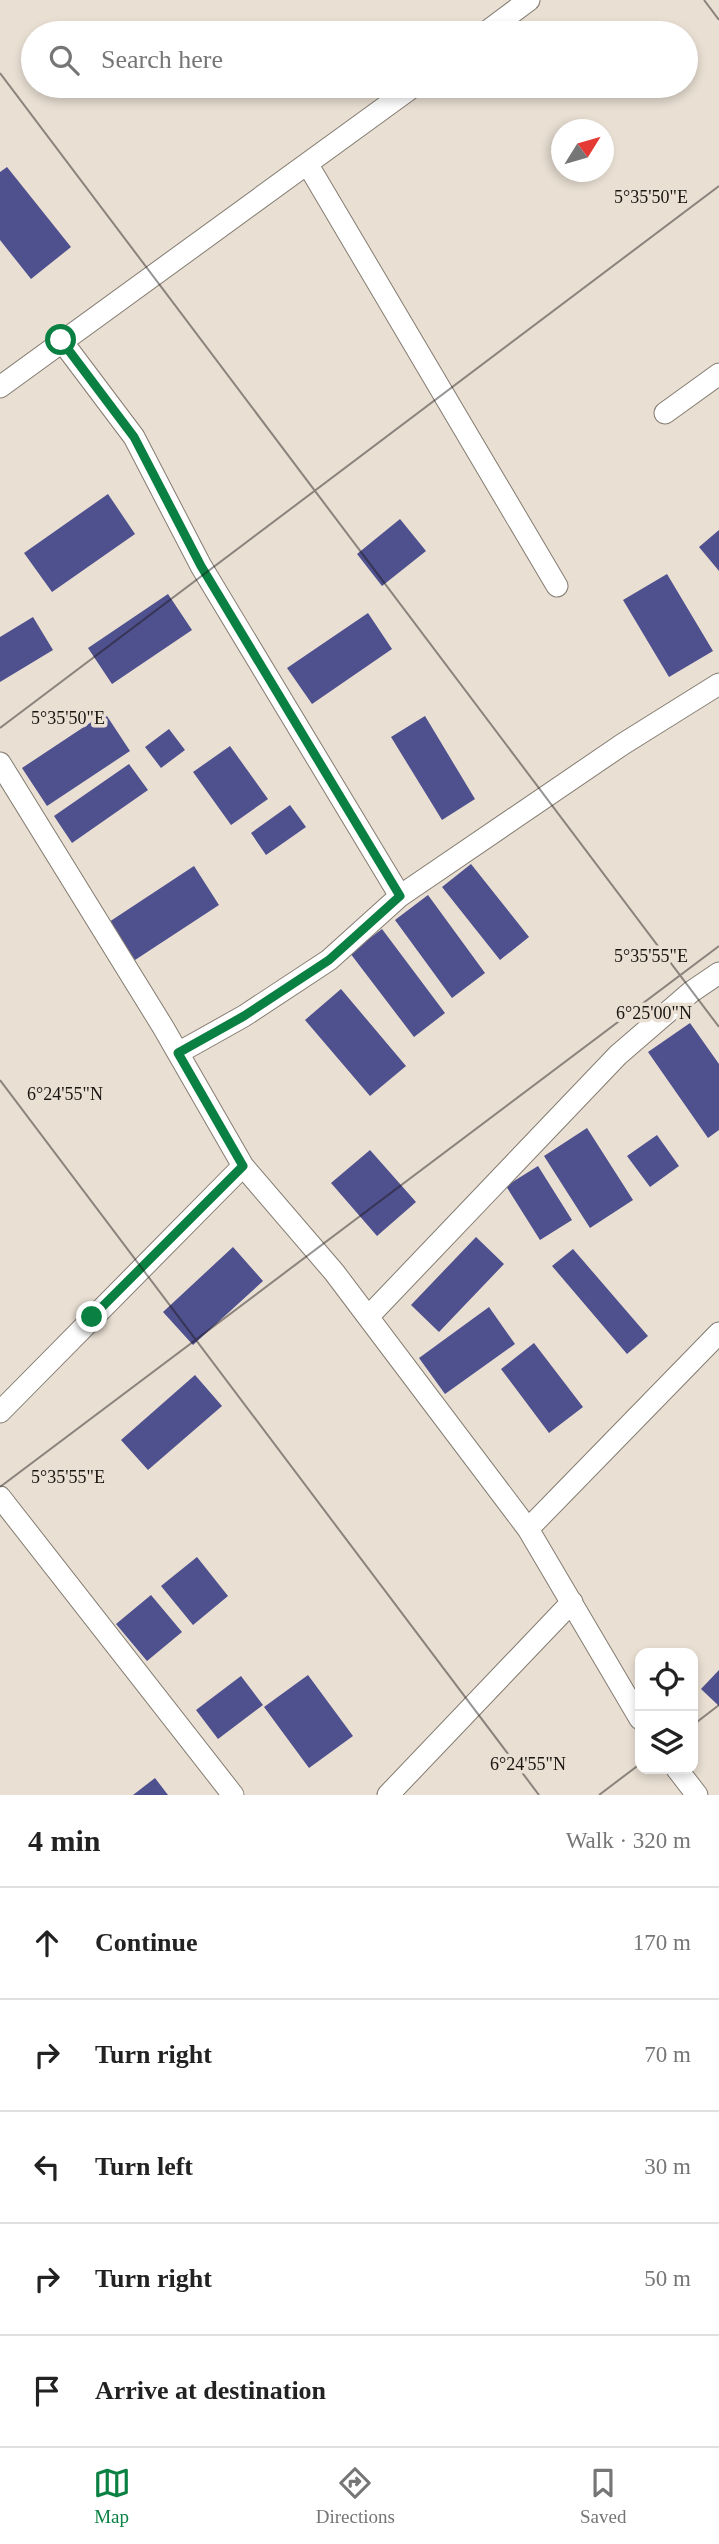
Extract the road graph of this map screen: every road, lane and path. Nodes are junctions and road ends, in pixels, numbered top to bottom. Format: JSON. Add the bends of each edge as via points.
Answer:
{"nodes":[{"id":1,"x":529,"y":0,"type":"edge"},
{"id":2,"x":501,"y":21,"type":"edge"},
{"id":3,"x":398,"y":98,"type":"edge"},
{"id":4,"x":308,"y":165,"type":"junction"},
{"id":5,"x":61,"y":340,"type":"junction"},
{"id":6,"x":719,"y":374,"type":"edge"},
{"id":7,"x":0,"y":387,"type":"edge"},
{"id":8,"x":666,"y":414,"type":"dead end"},
{"id":9,"x":557,"y":586,"type":"dead end"},
{"id":10,"x":719,"y":684,"type":"edge"},
{"id":11,"x":0,"y":763,"type":"edge"},
{"id":12,"x":400,"y":896,"type":"junction"},
{"id":13,"x":719,"y":973,"type":"edge"},
{"id":14,"x":178,"y":1053,"type":"junction"},
{"id":15,"x":243,"y":1166,"type":"junction"},
{"id":16,"x":368,"y":1317,"type":"junction"},
{"id":17,"x":719,"y":1333,"type":"edge"},
{"id":18,"x":0,"y":1412,"type":"edge"},
{"id":19,"x":0,"y":1497,"type":"edge"},
{"id":20,"x":528,"y":1529,"type":"junction"},
{"id":21,"x":572,"y":1602,"type":"junction"},
{"id":22,"x":635,"y":1711,"type":"edge"},
{"id":23,"x":681,"y":1774,"type":"edge"},
{"id":24,"x":233,"y":1795,"type":"edge"},
{"id":25,"x":388,"y":1795,"type":"edge"},
{"id":26,"x":698,"y":1795,"type":"edge"}],
"edges":[{"from":1,"to":2,"type":"street"},
{"from":3,"to":4,"type":"street"},
{"from":4,"to":5,"type":"street"},
{"from":4,"to":9,"type":"street"},
{"from":5,"to":7,"type":"street"},
{"from":5,"to":12,"type":"street","via":[[134,437],[201,566]]},
{"from":6,"to":8,"type":"street"},
{"from":10,"to":12,"type":"street"},
{"from":11,"to":14,"type":"street"},
{"from":12,"to":14,"type":"street","via":[[329,960]]},
{"from":13,"to":16,"type":"street","via":[[618,1055]]},
{"from":14,"to":15,"type":"street"},
{"from":15,"to":16,"type":"street"},
{"from":15,"to":18,"type":"street"},
{"from":16,"to":20,"type":"street"},
{"from":17,"to":20,"type":"street"},
{"from":19,"to":24,"type":"street"},
{"from":20,"to":21,"type":"street"},
{"from":21,"to":22,"type":"street"},
{"from":21,"to":25,"type":"street"},
{"from":23,"to":26,"type":"street"}]}
